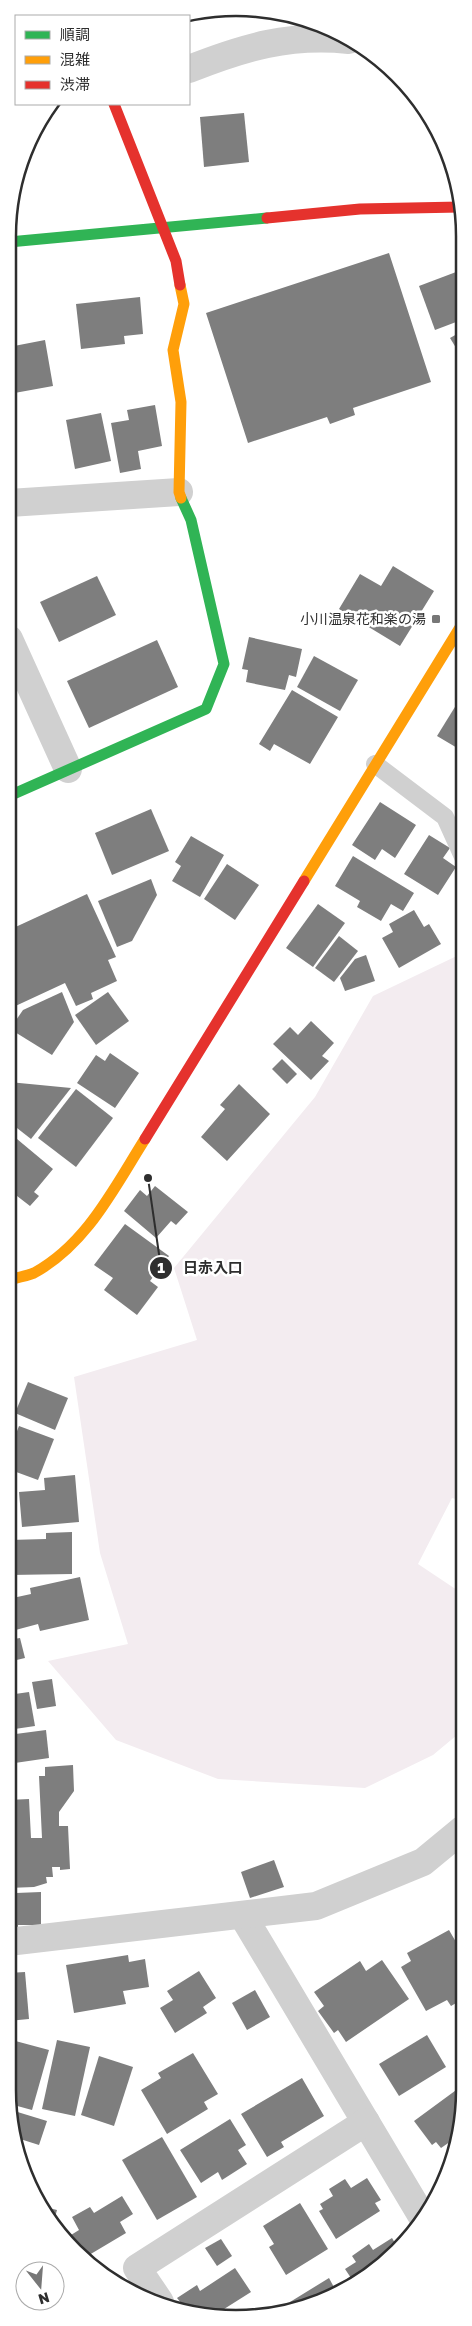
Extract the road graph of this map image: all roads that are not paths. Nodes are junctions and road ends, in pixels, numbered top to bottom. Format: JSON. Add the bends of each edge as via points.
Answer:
{"nodes":[{"id":1,"x":331,"y":38,"type":"edge"},
{"id":2,"x":190,"y":69,"type":"edge"},
{"id":3,"x":114,"y":105,"type":"edge"},
{"id":4,"x":454,"y":207,"type":"edge"},
{"id":5,"x":162,"y":228,"type":"junction"},
{"id":6,"x":16,"y":241,"type":"edge"},
{"id":7,"x":179,"y":492,"type":"junction"},
{"id":8,"x":16,"y":503,"type":"edge"},
{"id":9,"x":456,"y":634,"type":"edge"},
{"id":10,"x":16,"y":654,"type":"edge"},
{"id":11,"x":375,"y":764,"type":"junction"},
{"id":12,"x":68,"y":769,"type":"junction"},
{"id":13,"x":16,"y":793,"type":"edge"},
{"id":14,"x":456,"y":842,"type":"edge"},
{"id":15,"x":16,"y":1278,"type":"edge"},
{"id":16,"x":456,"y":1835,"type":"edge"},
{"id":17,"x":243,"y":1916,"type":"junction"},
{"id":18,"x":16,"y":1941,"type":"edge"},
{"id":19,"x":366,"y":2122,"type":"junction"},
{"id":20,"x":419,"y":2212,"type":"edge"},
{"id":21,"x":155,"y":2294,"type":"edge"}],
"edges":[{"from":1,"to":2,"type":"street","via":[[270,42]]},
{"from":3,"to":5,"type":"street"},
{"from":4,"to":5,"type":"street","via":[[360,209]]},
{"from":5,"to":6,"type":"street"},
{"from":5,"to":7,"type":"street","via":[[176,261],[184,304],[173,350],[181,402]]},
{"from":7,"to":8,"type":"street"},
{"from":7,"to":12,"type":"street","via":[[191,520],[224,664],[206,710]]},
{"from":9,"to":11,"type":"street"},
{"from":10,"to":12,"type":"street"},
{"from":11,"to":14,"type":"lane","via":[[445,818]]},
{"from":11,"to":15,"type":"street","via":[[101,1210],[76,1243],[33,1273]]},
{"from":12,"to":13,"type":"street"},
{"from":16,"to":17,"type":"street","via":[[423,1862],[316,1906]]},
{"from":17,"to":18,"type":"street"},
{"from":17,"to":19,"type":"street"},
{"from":19,"to":20,"type":"street"},
{"from":19,"to":21,"type":"street","via":[[137,2268]]}]}
